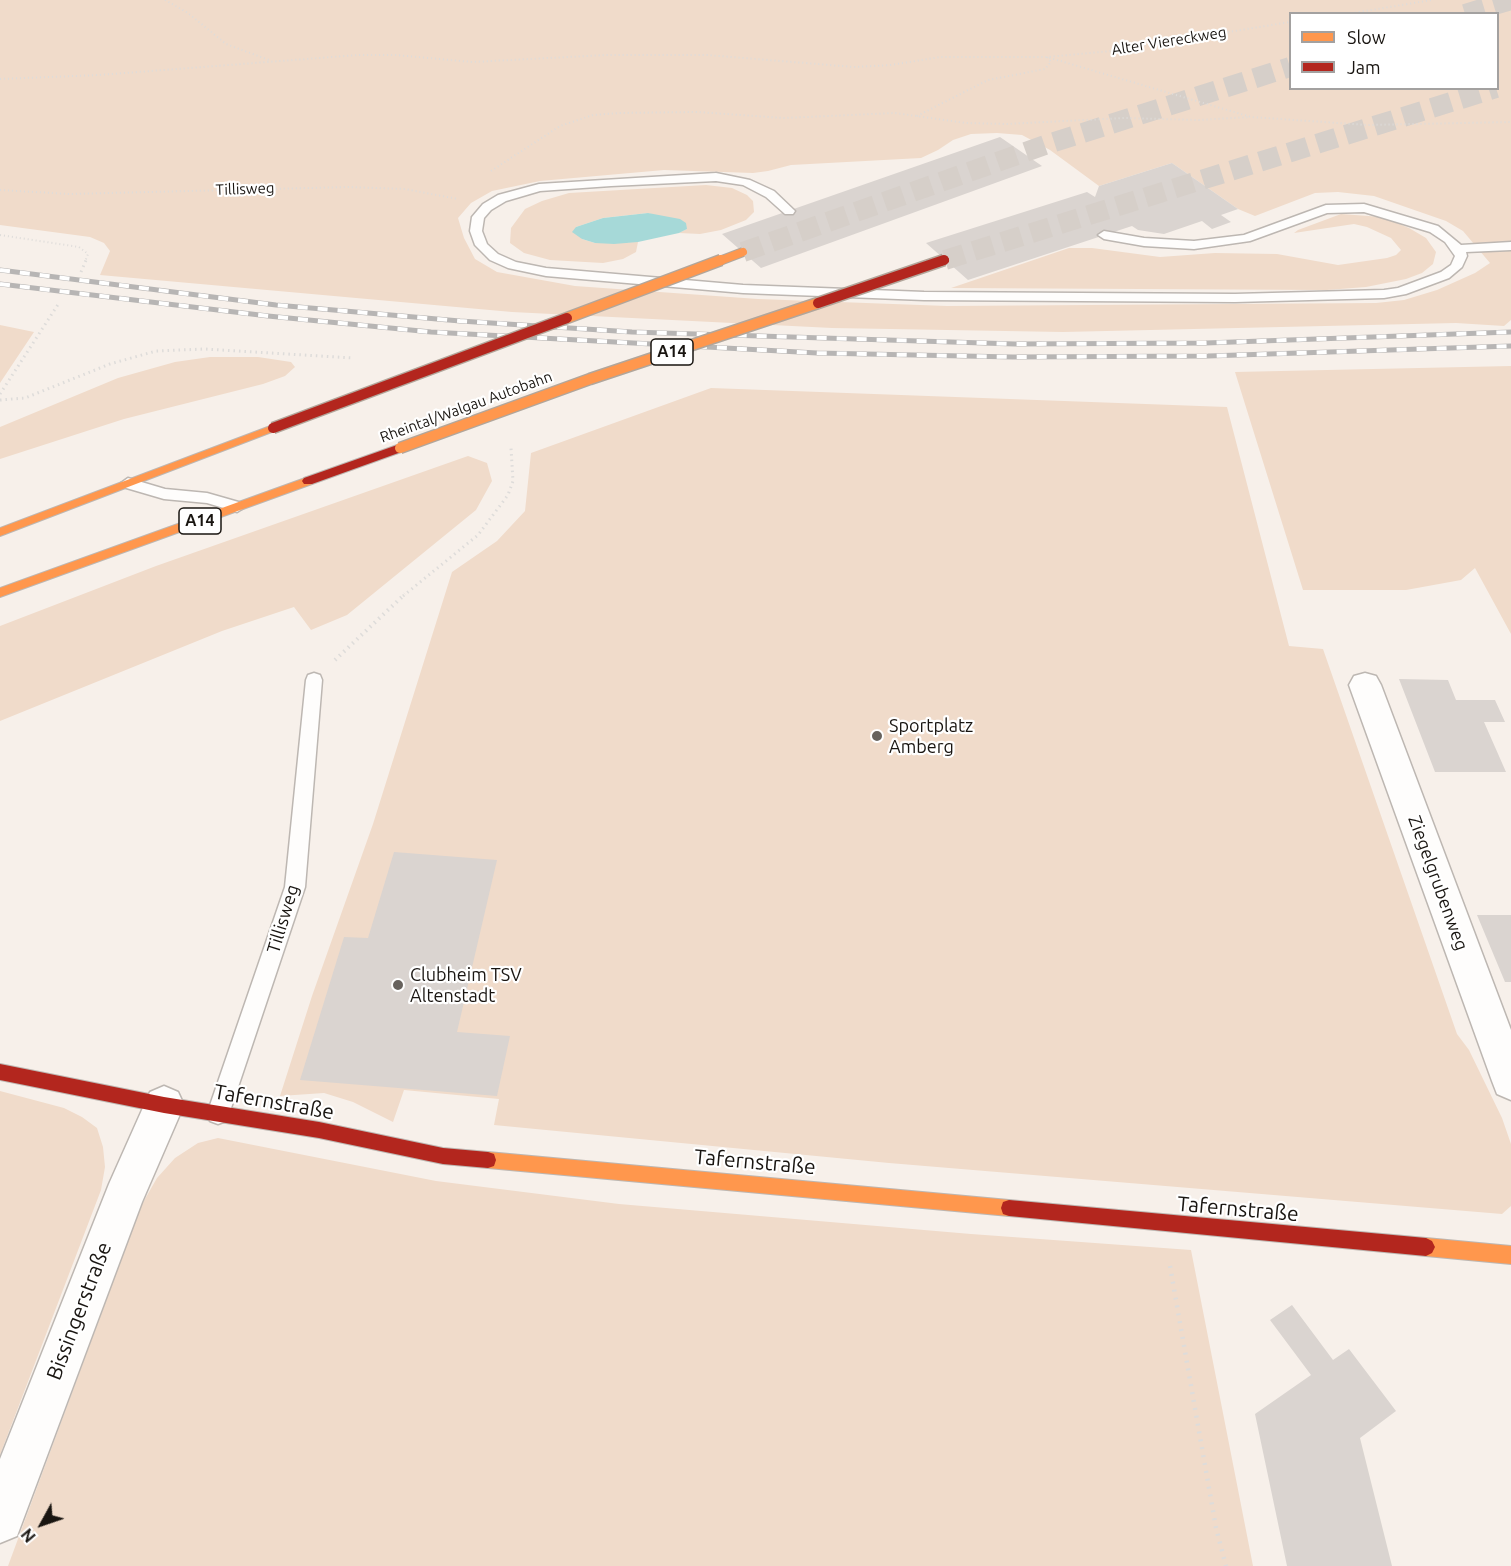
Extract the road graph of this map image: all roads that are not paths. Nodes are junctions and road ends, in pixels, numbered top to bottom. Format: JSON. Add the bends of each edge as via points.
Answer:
{"nodes":[{"id":1,"x":789,"y":211,"type":"dead end"},
{"id":2,"x":1104,"y":236,"type":"dead end"},
{"id":3,"x":1511,"y":246,"type":"edge"},
{"id":4,"x":1458,"y":249,"type":"junction"},
{"id":5,"x":743,"y":252,"type":"tunnel mouth"},
{"id":6,"x":945,"y":260,"type":"tunnel mouth"},
{"id":7,"x":128,"y":483,"type":"junction"},
{"id":8,"x":237,"y":507,"type":"junction"},
{"id":9,"x":0,"y":532,"type":"edge"},
{"id":10,"x":0,"y":593,"type":"edge"},
{"id":11,"x":315,"y":680,"type":"dead end"},
{"id":12,"x":1365,"y":685,"type":"dead end"},
{"id":13,"x":0,"y":1072,"type":"edge"},
{"id":14,"x":1511,"y":1082,"type":"edge"},
{"id":15,"x":164,"y":1105,"type":"junction"},
{"id":16,"x":218,"y":1114,"type":"junction"},
{"id":17,"x":1511,"y":1255,"type":"edge"},
{"id":18,"x":0,"y":1519,"type":"edge"}],
"edges":[{"from":1,"to":4,"type":"lane","via":[[770,194],[746,182],[716,177],[610,182],[539,188],[502,198],[478,217],[476,231],[481,245],[494,257],[512,265],[602,278],[742,289],[1028,299],[1376,295],[1401,291],[1445,275],[1456,267],[1461,256]]},
{"from":2,"to":4,"type":"lane","via":[[1194,245],[1246,238],[1326,209],[1354,207],[1412,220],[1434,230]]},
{"from":3,"to":4,"type":"lane"},
{"from":5,"to":7,"type":"main road","bridge":true},
{"from":6,"to":8,"type":"main road","name":"Rheintal/Walgau Autobahn","number":"A14","bridge":true,"via":[[590,379]]},
{"from":7,"to":8,"type":"lane","via":[[164,495],[207,498]]},
{"from":7,"to":9,"type":"main road"},
{"from":8,"to":10,"type":"main road","name":"Rheintal/Walgau Autobahn","number":"A14"},
{"from":11,"to":16,"type":"lane","name":"Tillisweg","via":[[295,887]]},
{"from":12,"to":14,"type":"street","name":"Ziegelgrubenweg"},
{"from":13,"to":15,"type":"main road","name":"Tafernstraße"},
{"from":15,"to":16,"type":"main road","name":"Tafernstraße"},
{"from":15,"to":18,"type":"street","name":"Bissingerstraße","via":[[123,1198]]},
{"from":16,"to":17,"type":"main road","name":"Tafernstraße","via":[[443,1156]]}]}
